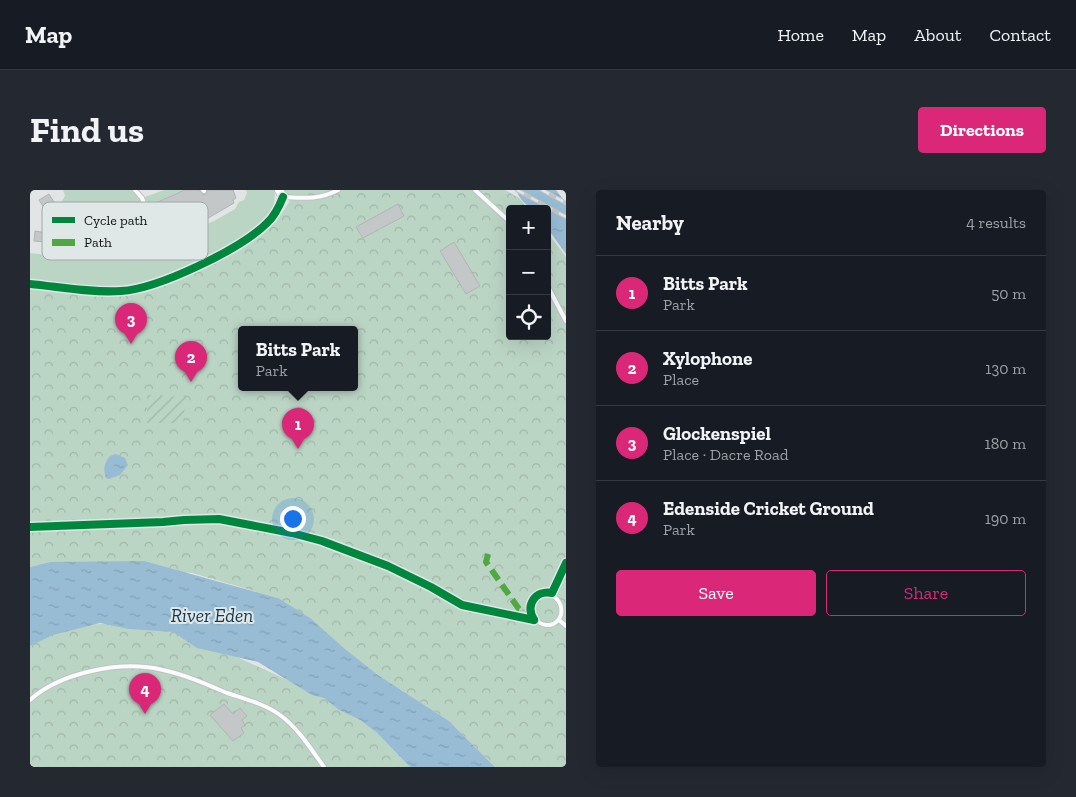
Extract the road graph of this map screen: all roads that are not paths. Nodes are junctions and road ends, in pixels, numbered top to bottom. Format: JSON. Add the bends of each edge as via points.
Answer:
{"nodes":[{"id":1,"x":135,"y":190,"type":"edge"},
{"id":2,"x":338,"y":190,"type":"edge"},
{"id":3,"x":475,"y":190,"type":"edge"},
{"id":4,"x":281,"y":194,"type":"edge"},
{"id":5,"x":143,"y":202,"type":"edge"},
{"id":6,"x":506,"y":218,"type":"edge"},
{"id":7,"x":30,"y":284,"type":"edge"},
{"id":8,"x":551,"y":293,"type":"edge"},
{"id":9,"x":566,"y":321,"type":"edge"},
{"id":10,"x":566,"y":563,"type":"edge"},
{"id":11,"x":552,"y":593,"type":"junction"},
{"id":12,"x":509,"y":616,"type":"dead end"},
{"id":13,"x":534,"y":620,"type":"junction"},
{"id":14,"x":559,"y":620,"type":"junction"},
{"id":15,"x":566,"y":626,"type":"edge"},
{"id":16,"x":30,"y":700,"type":"edge"},
{"id":17,"x":324,"y":767,"type":"edge"}],
"edges":[{"from":1,"to":5,"type":"lane"},
{"from":2,"to":4,"type":"lane","via":[[325,197]]},
{"from":3,"to":6,"type":"lane"},
{"from":4,"to":7,"type":"street","via":[[278,208],[255,234],[213,258],[153,285],[137,290],[108,291]]},
{"from":8,"to":9,"type":"lane"},
{"from":10,"to":11,"type":"lane"},
{"from":11,"to":13,"type":"lane","via":[[542,593],[533,599],[530,610]]},
{"from":11,"to":14,"type":"lane","via":[[562,604]]},
{"from":12,"to":13,"type":"lane"},
{"from":13,"to":14,"type":"lane","via":[[549,625]]},
{"from":14,"to":15,"type":"lane"},
{"from":16,"to":17,"type":"lane","via":[[44,689],[87,673],[130,666],[161,669],[270,709],[295,728]]}]}
